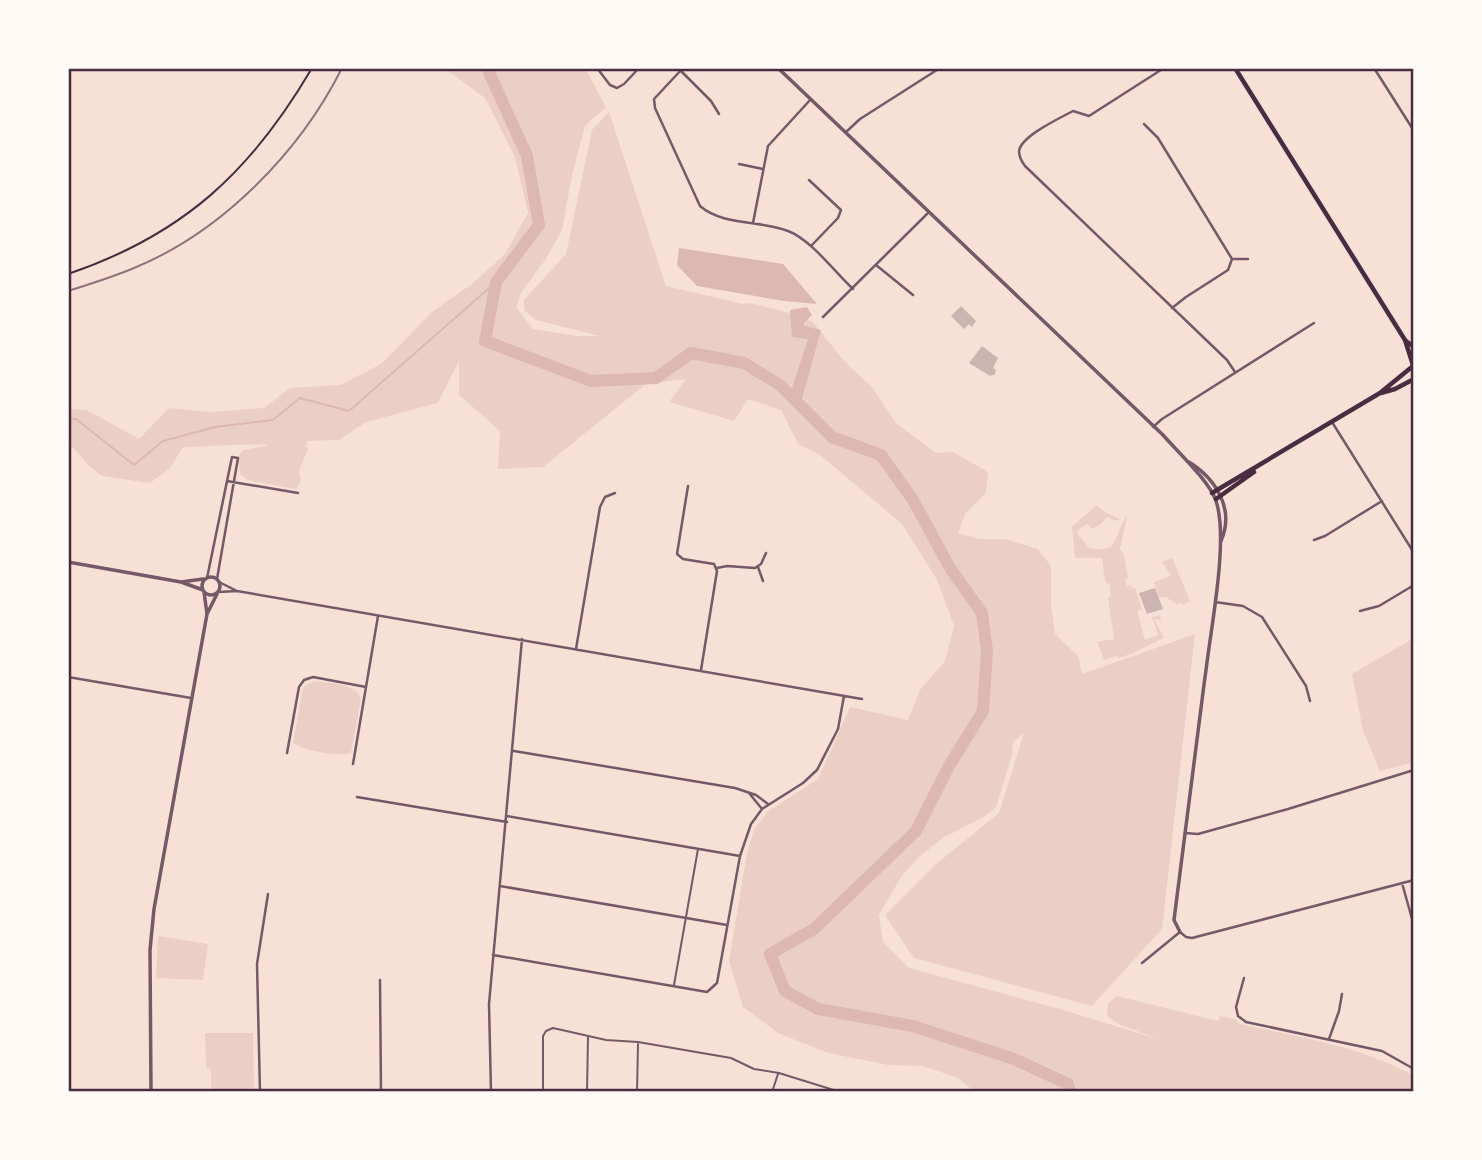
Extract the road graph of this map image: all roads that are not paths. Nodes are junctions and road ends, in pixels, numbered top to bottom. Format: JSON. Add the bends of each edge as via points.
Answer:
{"nodes":[{"id":1,"x":597,"y":68,"type":"edge"},
{"id":2,"x":639,"y":68,"type":"edge"},
{"id":3,"x":778,"y":68,"type":"edge"},
{"id":4,"x":940,"y":68,"type":"edge"},
{"id":5,"x":1164,"y":68,"type":"edge"},
{"id":6,"x":1235,"y":68,"type":"edge"},
{"id":7,"x":1374,"y":68,"type":"edge"},
{"id":8,"x":682,"y":70,"type":"edge"},
{"id":9,"x":811,"y":99,"type":"junction"},
{"id":10,"x":719,"y":114,"type":"dead end"},
{"id":11,"x":1144,"y":124,"type":"dead end"},
{"id":12,"x":1414,"y":131,"type":"edge"},
{"id":13,"x":846,"y":132,"type":"junction"},
{"id":14,"x":739,"y":164,"type":"dead end"},
{"id":15,"x":763,"y":169,"type":"junction"},
{"id":16,"x":809,"y":180,"type":"dead end"},
{"id":17,"x":929,"y":212,"type":"junction"},
{"id":18,"x":753,"y":223,"type":"junction"},
{"id":19,"x":810,"y":247,"type":"junction"},
{"id":20,"x":1232,"y":259,"type":"junction"},
{"id":21,"x":1248,"y":259,"type":"dead end"},
{"id":22,"x":876,"y":265,"type":"junction"},
{"id":23,"x":853,"y":289,"type":"junction"},
{"id":24,"x":913,"y":295,"type":"dead end"},
{"id":25,"x":1172,"y":308,"type":"junction"},
{"id":26,"x":823,"y":317,"type":"dead end"},
{"id":27,"x":1314,"y":323,"type":"dead end"},
{"id":28,"x":1405,"y":340,"type":"junction"},
{"id":29,"x":1414,"y":347,"type":"edge"},
{"id":30,"x":1413,"y":365,"type":"edge"},
{"id":31,"x":1414,"y":371,"type":"edge"},
{"id":32,"x":1235,"y":372,"type":"junction"},
{"id":33,"x":1414,"y":379,"type":"edge"},
{"id":34,"x":1380,"y":393,"type":"junction"},
{"id":35,"x":1332,"y":422,"type":"junction"},
{"id":36,"x":1153,"y":427,"type":"junction"},
{"id":37,"x":1184,"y":458,"type":"junction"},
{"id":38,"x":1260,"y":467,"type":"junction"},
{"id":39,"x":227,"y":481,"type":"junction"},
{"id":40,"x":234,"y":482,"type":"junction"},
{"id":41,"x":688,"y":485,"type":"dead end"},
{"id":42,"x":1218,"y":490,"type":"junction"},
{"id":43,"x":298,"y":493,"type":"dead end"},
{"id":44,"x":615,"y":493,"type":"dead end"},
{"id":45,"x":1217,"y":496,"type":"junction"},
{"id":46,"x":1382,"y":501,"type":"junction"},
{"id":47,"x":1314,"y":540,"type":"dead end"},
{"id":48,"x":766,"y":553,"type":"dead end"},
{"id":49,"x":1414,"y":553,"type":"edge"},
{"id":50,"x":68,"y":562,"type":"edge"},
{"id":51,"x":758,"y":567,"type":"junction"},
{"id":52,"x":717,"y":568,"type":"junction"},
{"id":53,"x":205,"y":579,"type":"junction"},
{"id":54,"x":218,"y":580,"type":"junction"},
{"id":55,"x":181,"y":582,"type":"junction"},
{"id":56,"x":763,"y":582,"type":"dead end"},
{"id":57,"x":1414,"y":585,"type":"edge"},
{"id":58,"x":203,"y":591,"type":"junction"},
{"id":59,"x":237,"y":591,"type":"junction"},
{"id":60,"x":217,"y":593,"type":"junction"},
{"id":61,"x":1215,"y":602,"type":"junction"},
{"id":62,"x":1360,"y":611,"type":"dead end"},
{"id":63,"x":207,"y":614,"type":"junction"},
{"id":64,"x":378,"y":615,"type":"junction"},
{"id":65,"x":522,"y":639,"type":"junction"},
{"id":66,"x":576,"y":649,"type":"junction"},
{"id":67,"x":701,"y":670,"type":"junction"},
{"id":68,"x":68,"y":677,"type":"edge"},
{"id":69,"x":366,"y":687,"type":"junction"},
{"id":70,"x":844,"y":695,"type":"junction"},
{"id":71,"x":191,"y":698,"type":"junction"},
{"id":72,"x":862,"y":699,"type":"dead end"},
{"id":73,"x":1310,"y":701,"type":"dead end"},
{"id":74,"x":514,"y":751,"type":"junction"},
{"id":75,"x":287,"y":753,"type":"dead end"},
{"id":76,"x":353,"y":764,"type":"dead end"},
{"id":77,"x":1414,"y":770,"type":"edge"},
{"id":78,"x":749,"y":793,"type":"junction"},
{"id":79,"x":357,"y":797,"type":"dead end"},
{"id":80,"x":768,"y":804,"type":"junction"},
{"id":81,"x":762,"y":809,"type":"junction"},
{"id":82,"x":507,"y":816,"type":"junction"},
{"id":83,"x":507,"y":822,"type":"junction"},
{"id":84,"x":1184,"y":833,"type":"junction"},
{"id":85,"x":698,"y":849,"type":"junction"},
{"id":86,"x":740,"y":856,"type":"junction"},
{"id":87,"x":1414,"y":880,"type":"edge"},
{"id":88,"x":1402,"y":883,"type":"junction"},
{"id":89,"x":500,"y":886,"type":"junction"},
{"id":90,"x":268,"y":894,"type":"dead end"},
{"id":91,"x":686,"y":917,"type":"junction"},
{"id":92,"x":727,"y":925,"type":"junction"},
{"id":93,"x":1414,"y":926,"type":"edge"},
{"id":94,"x":1180,"y":932,"type":"junction"},
{"id":95,"x":493,"y":955,"type":"junction"},
{"id":96,"x":1142,"y":963,"type":"dead end"},
{"id":97,"x":1244,"y":978,"type":"dead end"},
{"id":98,"x":380,"y":979,"type":"dead end"},
{"id":99,"x":673,"y":986,"type":"junction"},
{"id":100,"x":1342,"y":994,"type":"dead end"},
{"id":101,"x":588,"y":1035,"type":"junction"},
{"id":102,"x":1329,"y":1039,"type":"junction"},
{"id":103,"x":638,"y":1042,"type":"junction"},
{"id":104,"x":1414,"y":1069,"type":"edge"},
{"id":105,"x":779,"y":1073,"type":"junction"},
{"id":106,"x":637,"y":1091,"type":"edge"},
{"id":107,"x":151,"y":1092,"type":"edge"},
{"id":108,"x":260,"y":1092,"type":"edge"},
{"id":109,"x":381,"y":1092,"type":"edge"},
{"id":110,"x":491,"y":1092,"type":"edge"},
{"id":111,"x":543,"y":1092,"type":"edge"},
{"id":112,"x":587,"y":1092,"type":"edge"},
{"id":113,"x":660,"y":1092,"type":"edge"},
{"id":114,"x":772,"y":1092,"type":"edge"},
{"id":115,"x":840,"y":1092,"type":"edge"}],
"edges":[{"from":1,"to":2,"type":"street","via":[[617,88]]},
{"from":3,"to":9,"type":"street"},
{"from":4,"to":13,"type":"street"},
{"from":5,"to":25,"type":"street","via":[[1089,116],[1073,111],[1058,119],[1027,139],[1019,152],[1025,166]]},
{"from":6,"to":28,"type":"main road"},
{"from":7,"to":12,"type":"street"},
{"from":8,"to":10,"type":"street"},
{"from":8,"to":18,"type":"street","via":[[654,99],[695,197],[714,215]]},
{"from":9,"to":13,"type":"street"},
{"from":9,"to":15,"type":"street","via":[[771,142]]},
{"from":11,"to":20,"type":"street","via":[[1158,138]]},
{"from":13,"to":17,"type":"street"},
{"from":14,"to":15,"type":"street"},
{"from":15,"to":18,"type":"street"},
{"from":16,"to":19,"type":"street","via":[[841,210]]},
{"from":17,"to":22,"type":"street"},
{"from":17,"to":36,"type":"street"},
{"from":18,"to":19,"type":"street","via":[[790,231]]},
{"from":19,"to":23,"type":"street"},
{"from":20,"to":21,"type":"street"},
{"from":20,"to":25,"type":"street","via":[[1228,270]]},
{"from":22,"to":23,"type":"street"},
{"from":22,"to":24,"type":"street"},
{"from":23,"to":26,"type":"street"},
{"from":25,"to":32,"type":"street"},
{"from":27,"to":32,"type":"street"},
{"from":28,"to":29,"type":"main road"},
{"from":28,"to":30,"type":"main road"},
{"from":30,"to":31,"type":"main road"},
{"from":30,"to":34,"type":"main road"},
{"from":32,"to":36,"type":"street"},
{"from":33,"to":34,"type":"main road"},
{"from":34,"to":35,"type":"main road"},
{"from":35,"to":38,"type":"main road"},
{"from":35,"to":46,"type":"street"},
{"from":36,"to":37,"type":"street"},
{"from":37,"to":42,"type":"street"},
{"from":37,"to":45,"type":"street"},
{"from":38,"to":42,"type":"main road"},
{"from":38,"to":45,"type":"main road"},
{"from":39,"to":40,"type":"street"},
{"from":39,"to":40,"type":"street","via":[[232,457],[238,458]]},
{"from":39,"to":53,"type":"street"},
{"from":40,"to":43,"type":"street"},
{"from":40,"to":54,"type":"street"},
{"from":41,"to":52,"type":"street","via":[[677,554]]},
{"from":42,"to":45,"type":"main road"},
{"from":44,"to":66,"type":"street","via":[[605,497],[600,507]]},
{"from":45,"to":61,"type":"street","via":[[1226,526],[1220,543]]},
{"from":46,"to":47,"type":"street"},
{"from":46,"to":49,"type":"street"},
{"from":48,"to":51,"type":"street"},
{"from":50,"to":55,"type":"street"},
{"from":51,"to":52,"type":"street"},
{"from":51,"to":56,"type":"street"},
{"from":52,"to":67,"type":"street"},
{"from":53,"to":54,"type":"street"},
{"from":53,"to":55,"type":"street"},
{"from":53,"to":58,"type":"street"},
{"from":54,"to":59,"type":"street"},
{"from":54,"to":60,"type":"street"},
{"from":55,"to":58,"type":"street"},
{"from":57,"to":62,"type":"street","via":[[1379,606]]},
{"from":58,"to":60,"type":"street","via":[[212,596]]},
{"from":58,"to":63,"type":"street"},
{"from":59,"to":60,"type":"street"},
{"from":59,"to":64,"type":"street"},
{"from":60,"to":63,"type":"street"},
{"from":61,"to":73,"type":"street","via":[[1246,607],[1262,617],[1306,686]]},
{"from":61,"to":84,"type":"street"},
{"from":63,"to":71,"type":"street"},
{"from":64,"to":65,"type":"street"},
{"from":64,"to":69,"type":"street"},
{"from":65,"to":66,"type":"street"},
{"from":65,"to":74,"type":"street"},
{"from":66,"to":67,"type":"street"},
{"from":67,"to":70,"type":"street"},
{"from":68,"to":71,"type":"street"},
{"from":69,"to":75,"type":"street","via":[[313,677],[304,680]]},
{"from":69,"to":76,"type":"street"},
{"from":70,"to":72,"type":"street"},
{"from":70,"to":80,"type":"street","via":[[838,729],[817,770]]},
{"from":71,"to":107,"type":"street","via":[[154,909]]},
{"from":74,"to":78,"type":"street"},
{"from":74,"to":82,"type":"street"},
{"from":77,"to":84,"type":"street","via":[[1198,834]]},
{"from":78,"to":80,"type":"street"},
{"from":78,"to":81,"type":"street"},
{"from":79,"to":83,"type":"street"},
{"from":80,"to":81,"type":"street"},
{"from":81,"to":86,"type":"street","via":[[751,824]]},
{"from":82,"to":83,"type":"street"},
{"from":82,"to":85,"type":"street"},
{"from":83,"to":89,"type":"street"},
{"from":84,"to":94,"type":"street","via":[[1174,920]]},
{"from":85,"to":86,"type":"street"},
{"from":85,"to":91,"type":"lane"},
{"from":86,"to":92,"type":"street"},
{"from":87,"to":88,"type":"street"},
{"from":88,"to":93,"type":"street"},
{"from":88,"to":94,"type":"street","via":[[1192,938]]},
{"from":89,"to":91,"type":"street"},
{"from":89,"to":95,"type":"street"},
{"from":90,"to":108,"type":"street","via":[[257,964]]},
{"from":91,"to":92,"type":"street"},
{"from":91,"to":99,"type":"lane"},
{"from":92,"to":99,"type":"street","via":[[715,987],[707,992]]},
{"from":94,"to":96,"type":"street"},
{"from":95,"to":99,"type":"street"},
{"from":95,"to":110,"type":"street"},
{"from":97,"to":102,"type":"street","via":[[1236,1007],[1246,1022]]},
{"from":98,"to":109,"type":"street"},
{"from":100,"to":102,"type":"street"},
{"from":101,"to":103,"type":"lane"},
{"from":101,"to":111,"type":"lane","via":[[553,1028],[543,1036]]},
{"from":101,"to":112,"type":"lane"},
{"from":102,"to":104,"type":"street","via":[[1382,1051]]},
{"from":103,"to":105,"type":"lane","via":[[731,1058],[754,1069]]},
{"from":103,"to":106,"type":"lane"},
{"from":105,"to":114,"type":"lane"},
{"from":105,"to":115,"type":"lane"},
{"from":106,"to":113,"type":"lane"}]}
